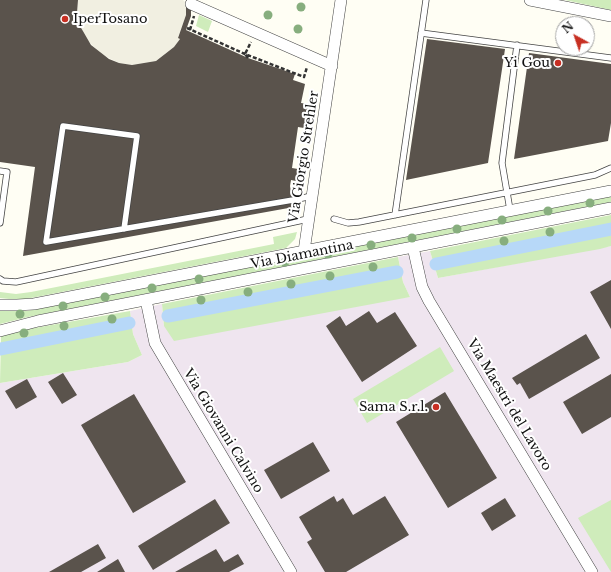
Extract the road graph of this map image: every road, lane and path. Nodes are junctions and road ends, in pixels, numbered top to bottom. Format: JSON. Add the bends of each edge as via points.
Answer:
{"nodes":[{"id":1,"x":341,"y":0,"type":"edge"},
{"id":2,"x":426,"y":0,"type":"edge"},
{"id":3,"x":530,"y":0,"type":"edge"},
{"id":4,"x":187,"y":2,"type":"edge"},
{"id":5,"x":611,"y":16,"type":"edge"},
{"id":6,"x":187,"y":28,"type":"dead end"},
{"id":7,"x":255,"y":32,"type":"junction"},
{"id":8,"x":422,"y":32,"type":"junction"},
{"id":9,"x":517,"y":45,"type":"junction"},
{"id":10,"x":246,"y":54,"type":"junction"},
{"id":11,"x":311,"y":57,"type":"junction"},
{"id":12,"x":248,"y":58,"type":"dead end"},
{"id":13,"x":611,"y":58,"type":"edge"},
{"id":14,"x":332,"y":66,"type":"junction"},
{"id":15,"x":611,"y":168,"type":"edge"},
{"id":16,"x":0,"y":171,"type":"edge"},
{"id":17,"x":611,"y":191,"type":"edge"},
{"id":18,"x":508,"y":193,"type":"junction"},
{"id":19,"x":312,"y":196,"type":"junction"},
{"id":20,"x":611,"y":208,"type":"edge"},
{"id":21,"x":510,"y":210,"type":"junction"},
{"id":22,"x":394,"y":215,"type":"junction"},
{"id":23,"x":308,"y":219,"type":"junction"},
{"id":24,"x":334,"y":219,"type":"dead end"},
{"id":25,"x":0,"y":223,"type":"edge"},
{"id":26,"x":124,"y":229,"type":"junction"},
{"id":27,"x":413,"y":247,"type":"junction"},
{"id":28,"x":304,"y":251,"type":"junction"},
{"id":29,"x":0,"y":279,"type":"edge"},
{"id":30,"x":146,"y":300,"type":"junction"},
{"id":31,"x":0,"y":304,"type":"edge"},
{"id":32,"x":0,"y":330,"type":"edge"},
{"id":33,"x":291,"y":572,"type":"edge"},
{"id":34,"x":592,"y":572,"type":"edge"}],
"edges":[{"from":1,"to":14,"type":"street","name":"Via Giorgio Strehler"},
{"from":2,"to":8,"type":"lane"},
{"from":3,"to":5,"type":"street"},
{"from":4,"to":7,"type":"street"},
{"from":6,"to":10,"type":"path"},
{"from":7,"to":10,"type":"path"},
{"from":7,"to":11,"type":"street"},
{"from":8,"to":9,"type":"lane"},
{"from":8,"to":22,"type":"lane"},
{"from":9,"to":13,"type":"lane"},
{"from":9,"to":18,"type":"lane","via":[[502,163]]},
{"from":10,"to":11,"type":"path","via":[[304,77]]},
{"from":10,"to":12,"type":"path"},
{"from":11,"to":14,"type":"street"},
{"from":14,"to":19,"type":"street","name":"Via Giorgio Strehler"},
{"from":15,"to":18,"type":"lane","via":[[595,175]]},
{"from":16,"to":25,"type":"lane","via":[[7,172]]},
{"from":17,"to":21,"type":"street","name":"Via Diamantina"},
{"from":18,"to":21,"type":"lane"},
{"from":18,"to":22,"type":"lane"},
{"from":19,"to":23,"type":"street","name":"Via Giorgio Strehler"},
{"from":19,"to":26,"type":"lane"},
{"from":20,"to":27,"type":"street","name":"Via Diamantina"},
{"from":21,"to":28,"type":"street","name":"Via Diamantina"},
{"from":22,"to":24,"type":"lane","via":[[348,223]]},
{"from":23,"to":28,"type":"street","name":"Via Giorgio Strehler"},
{"from":23,"to":29,"type":"lane","via":[[16,282],[3,282]]},
{"from":26,"to":26,"type":"lane","via":[[46,242],[63,126],[137,136]]},
{"from":27,"to":30,"type":"street","name":"Via Diamantina"},
{"from":27,"to":34,"type":"street","name":"Via Maestri del Lavoro","via":[[422,287]]},
{"from":28,"to":31,"type":"street","name":"Via Diamantina","via":[[34,304]]},
{"from":30,"to":32,"type":"street","name":"Via Diamantina"},
{"from":30,"to":33,"type":"street","name":"Via Giovanni Calvino","via":[[155,343]]}]}
